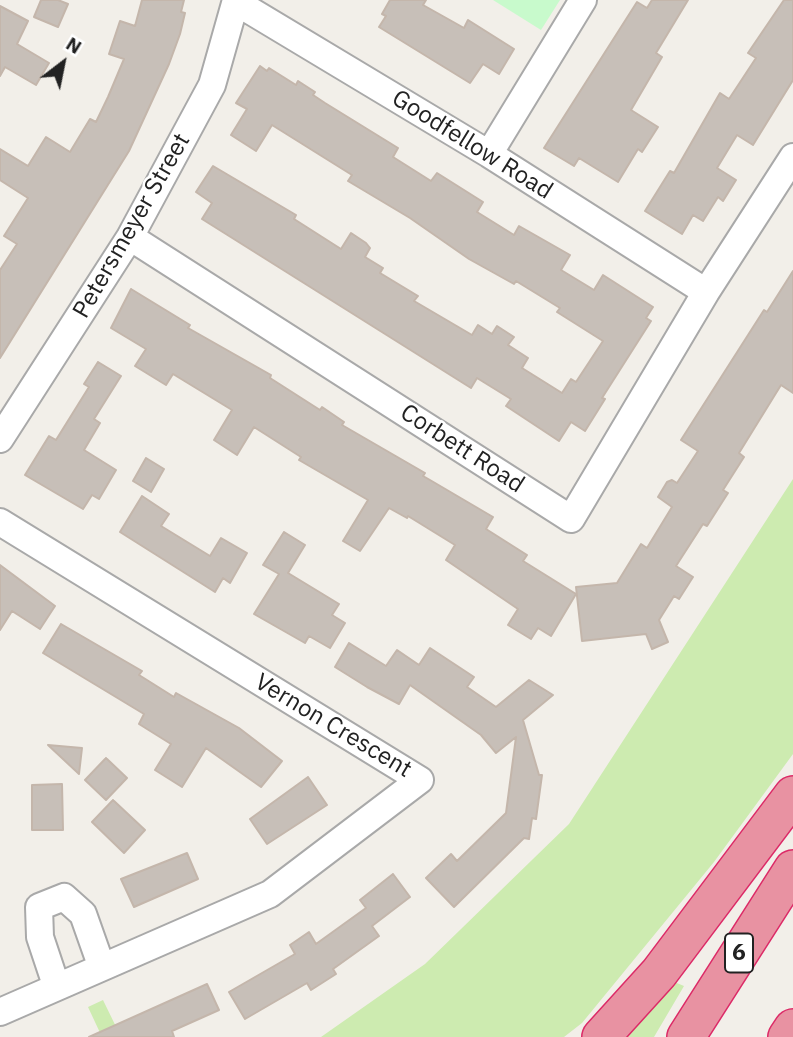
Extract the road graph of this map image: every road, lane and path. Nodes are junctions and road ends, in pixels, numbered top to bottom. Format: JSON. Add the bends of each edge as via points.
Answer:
{"nodes":[{"id":1,"x":583,"y":0,"type":"edge"},
{"id":2,"x":236,"y":1,"type":"edge"},
{"id":3,"x":489,"y":154,"type":"junction"},
{"id":4,"x":793,"y":157,"type":"edge"},
{"id":5,"x":131,"y":237,"type":"junction"},
{"id":6,"x":706,"y":292,"type":"junction"},
{"id":7,"x":0,"y":439,"type":"edge"},
{"id":8,"x":0,"y":522,"type":"edge"},
{"id":9,"x":793,"y":795,"type":"edge"},
{"id":10,"x":793,"y":869,"type":"edge"},
{"id":11,"x":101,"y":965,"type":"junction"},
{"id":12,"x":56,"y":985,"type":"junction"},
{"id":13,"x":0,"y":1012,"type":"edge"},
{"id":14,"x":793,"y":1028,"type":"edge"},
{"id":15,"x":601,"y":1037,"type":"edge"},
{"id":16,"x":686,"y":1037,"type":"edge"},
{"id":17,"x":787,"y":1037,"type":"edge"}],
"edges":[{"from":1,"to":3,"type":"street"},
{"from":2,"to":3,"type":"street","name":"Goodfellow Road"},
{"from":2,"to":5,"type":"street","name":"Petersmeyer Street","via":[[212,85]]},
{"from":3,"to":6,"type":"street","name":"Goodfellow Road"},
{"from":4,"to":6,"type":"street"},
{"from":5,"to":6,"type":"street","name":"Corbett Road","via":[[571,519]]},
{"from":5,"to":7,"type":"street","name":"Petersmeyer Street"},
{"from":8,"to":11,"type":"street","name":"Vernon Crescent","via":[[420,780],[270,894]]},
{"from":9,"to":15,"type":"highway","via":[[659,973]]},
{"from":10,"to":16,"type":"highway","number":"6"},
{"from":11,"to":12,"type":"street","name":"Vernon Crescent"},
{"from":11,"to":12,"type":"street","via":[[83,914],[64,897],[39,907],[40,937]]},
{"from":12,"to":13,"type":"street","name":"Vernon Crescent"},
{"from":14,"to":17,"type":"highway"}]}
